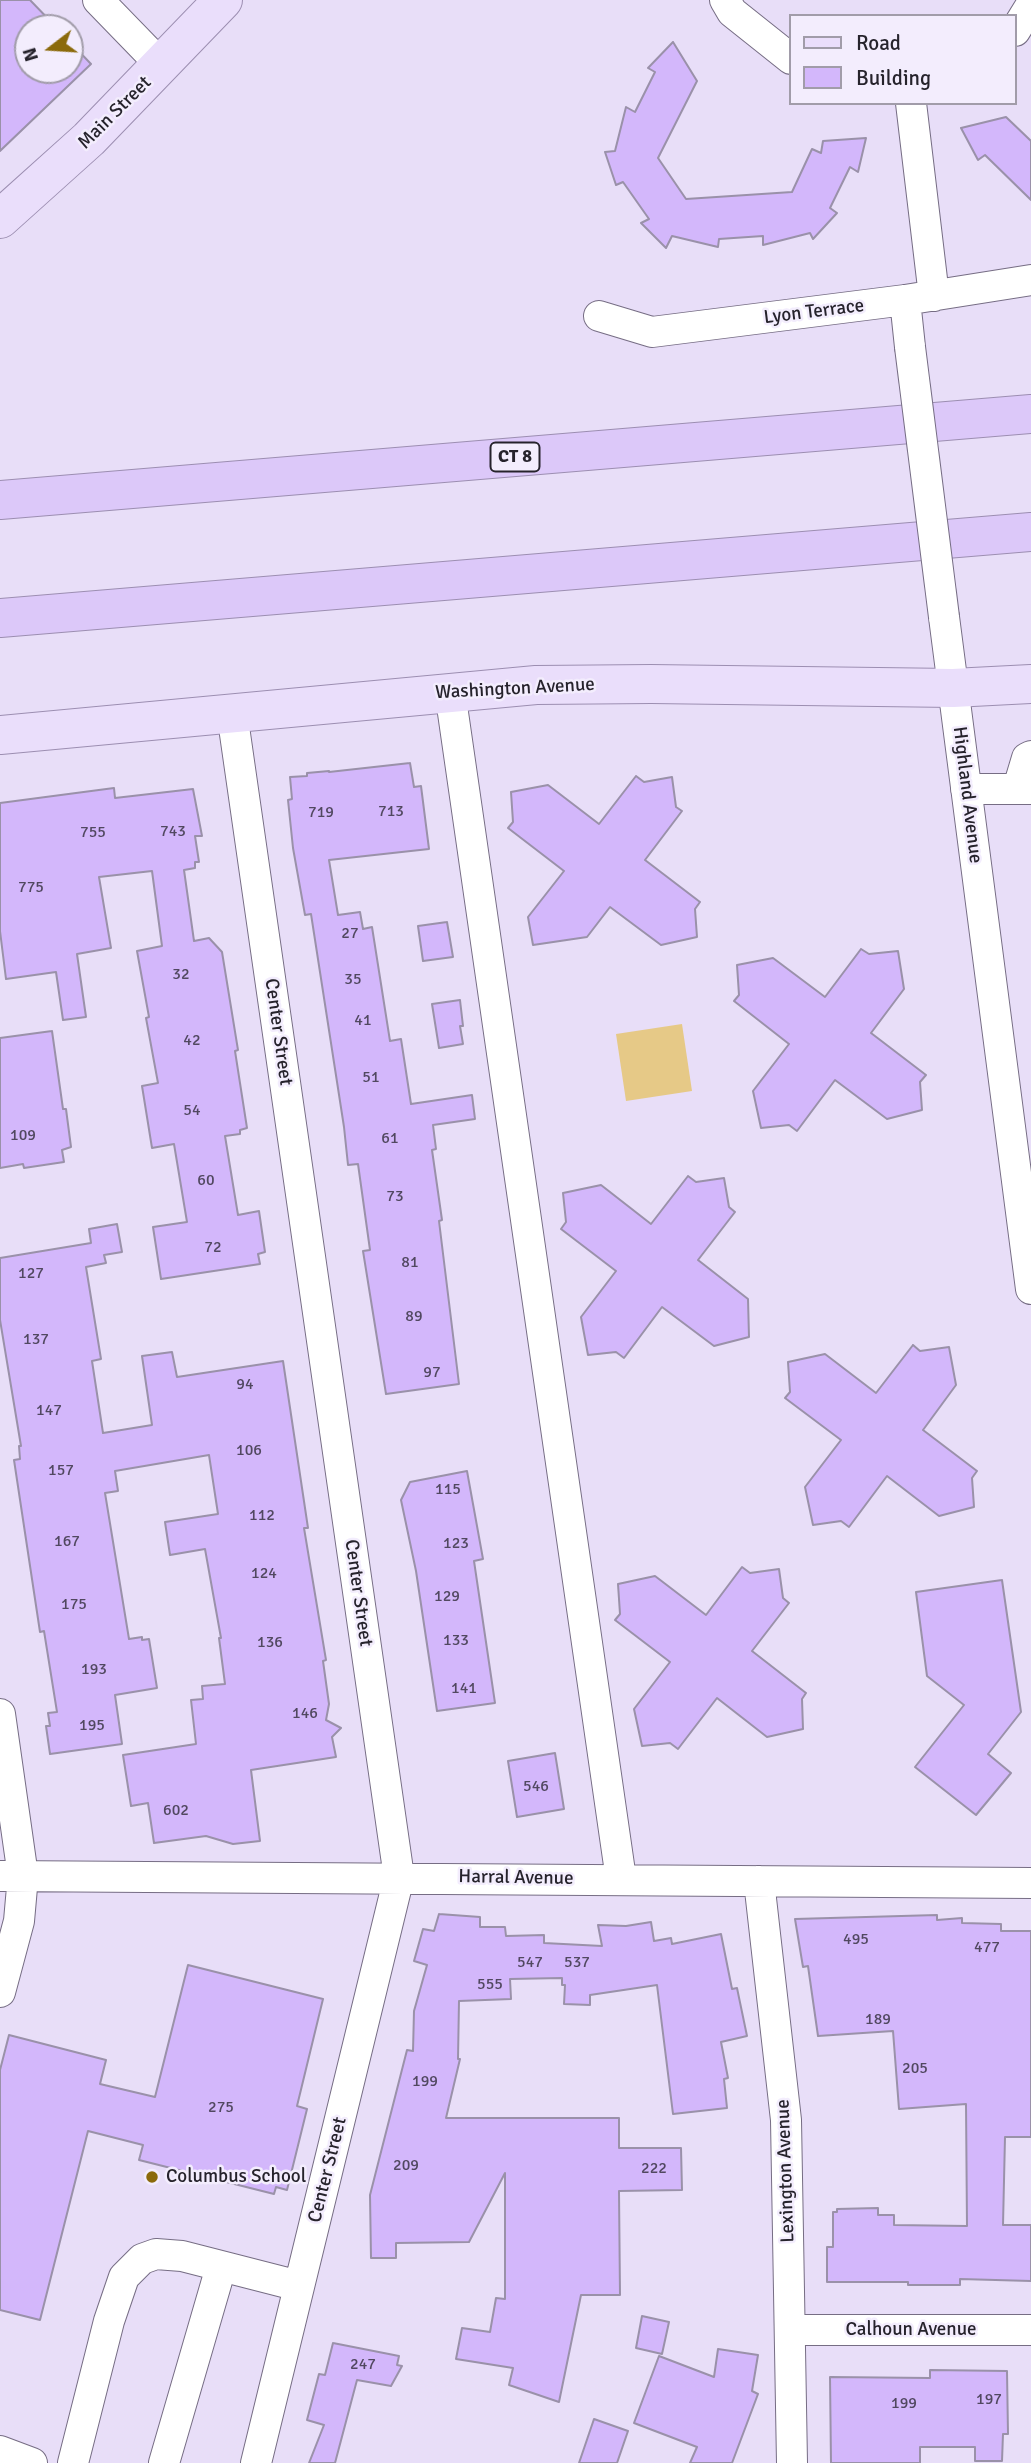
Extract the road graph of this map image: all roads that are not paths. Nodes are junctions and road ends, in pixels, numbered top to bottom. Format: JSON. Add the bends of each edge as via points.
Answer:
{"nodes":[{"id":1,"x":98,"y":0,"type":"edge"},
{"id":2,"x":223,"y":0,"type":"edge"},
{"id":3,"x":725,"y":0,"type":"edge"},
{"id":4,"x":1031,"y":5,"type":"edge"},
{"id":5,"x":1017,"y":28,"type":"edge"},
{"id":6,"x":790,"y":58,"type":"edge"},
{"id":7,"x":162,"y":66,"type":"junction"},
{"id":8,"x":911,"y":105,"type":"edge"},
{"id":9,"x":0,"y":219,"type":"edge"},
{"id":10,"x":1031,"y":280,"type":"edge"},
{"id":11,"x":934,"y":296,"type":"junction"},
{"id":12,"x":905,"y":300,"type":"junction"},
{"id":13,"x":599,"y":316,"type":"dead end"},
{"id":14,"x":1031,"y":414,"type":"edge"},
{"id":15,"x":0,"y":500,"type":"edge"},
{"id":16,"x":1031,"y":532,"type":"edge"},
{"id":17,"x":0,"y":618,"type":"edge"},
{"id":18,"x":1031,"y":684,"type":"edge"},
{"id":19,"x":953,"y":688,"type":"junction"},
{"id":20,"x":450,"y":692,"type":"junction"},
{"id":21,"x":232,"y":713,"type":"junction"},
{"id":22,"x":0,"y":735,"type":"edge"},
{"id":23,"x":1031,"y":756,"type":"edge"},
{"id":24,"x":966,"y":789,"type":"junction"},
{"id":25,"x":1025,"y":789,"type":"edge"},
{"id":26,"x":1031,"y":1289,"type":"edge"},
{"id":27,"x":0,"y":1714,"type":"edge"},
{"id":28,"x":12,"y":1876,"type":"edge"},
{"id":29,"x":399,"y":1877,"type":"junction"},
{"id":30,"x":621,"y":1880,"type":"junction"},
{"id":31,"x":759,"y":1881,"type":"junction"},
{"id":32,"x":1031,"y":1883,"type":"edge"},
{"id":33,"x":0,"y":1992,"type":"edge"},
{"id":34,"x":221,"y":2267,"type":"junction"},
{"id":35,"x":299,"y":2286,"type":"junction"},
{"id":36,"x":792,"y":2330,"type":"junction"},
{"id":37,"x":1031,"y":2330,"type":"edge"},
{"id":38,"x":0,"y":2451,"type":"edge"},
{"id":39,"x":32,"y":2463,"type":"edge"},
{"id":40,"x":73,"y":2463,"type":"edge"},
{"id":41,"x":164,"y":2463,"type":"edge"},
{"id":42,"x":256,"y":2463,"type":"edge"},
{"id":43,"x":792,"y":2463,"type":"edge"}],
"edges":[{"from":1,"to":7,"type":"street"},
{"from":2,"to":7,"type":"main road","name":"Main Street"},
{"from":3,"to":6,"type":"street","via":[[732,12]]},
{"from":4,"to":5,"type":"street"},
{"from":7,"to":9,"type":"main road","name":"Main Street"},
{"from":8,"to":11,"type":"street"},
{"from":10,"to":11,"type":"street","name":"Lyon Terrace"},
{"from":11,"to":12,"type":"street","name":"Lyon Terrace"},
{"from":12,"to":13,"type":"street","name":"Lyon Terrace","via":[[652,332]]},
{"from":12,"to":19,"type":"street","name":"Highland Avenue","bridge":true},
{"from":14,"to":15,"type":"highway","number":"CT 8"},
{"from":16,"to":17,"type":"highway"},
{"from":18,"to":19,"type":"main road","name":"Washington Avenue"},
{"from":19,"to":20,"type":"main road","name":"Washington Avenue","via":[[652,684],[536,685]]},
{"from":19,"to":24,"type":"street","name":"Highland Avenue"},
{"from":20,"to":21,"type":"main road","name":"Washington Avenue"},
{"from":20,"to":30,"type":"street"},
{"from":21,"to":22,"type":"main road","name":"Washington Avenue"},
{"from":21,"to":29,"type":"street","name":"Center Street"},
{"from":23,"to":25,"type":"street","via":[[1027,758]]},
{"from":24,"to":25,"type":"street"},
{"from":24,"to":26,"type":"street","name":"Highland Avenue"},
{"from":27,"to":28,"type":"street"},
{"from":28,"to":29,"type":"street","name":"Harral Avenue"},
{"from":28,"to":33,"type":"street","via":[[19,1921]]},
{"from":29,"to":30,"type":"street","name":"Harral Avenue"},
{"from":29,"to":35,"type":"street","name":"Center Street"},
{"from":30,"to":31,"type":"street","name":"Harral Avenue"},
{"from":31,"to":32,"type":"street","name":"Harral Avenue"},
{"from":31,"to":36,"type":"street","name":"Lexington Avenue","via":[[786,2120]]},
{"from":34,"to":35,"type":"street"},
{"from":34,"to":40,"type":"street","via":[[156,2254],[142,2259],[124,2277]]},
{"from":34,"to":41,"type":"street"},
{"from":35,"to":42,"type":"street","name":"Center Street"},
{"from":36,"to":37,"type":"street","name":"Calhoun Avenue"},
{"from":36,"to":43,"type":"street","name":"Lexington Avenue"},
{"from":38,"to":39,"type":"street"}]}
